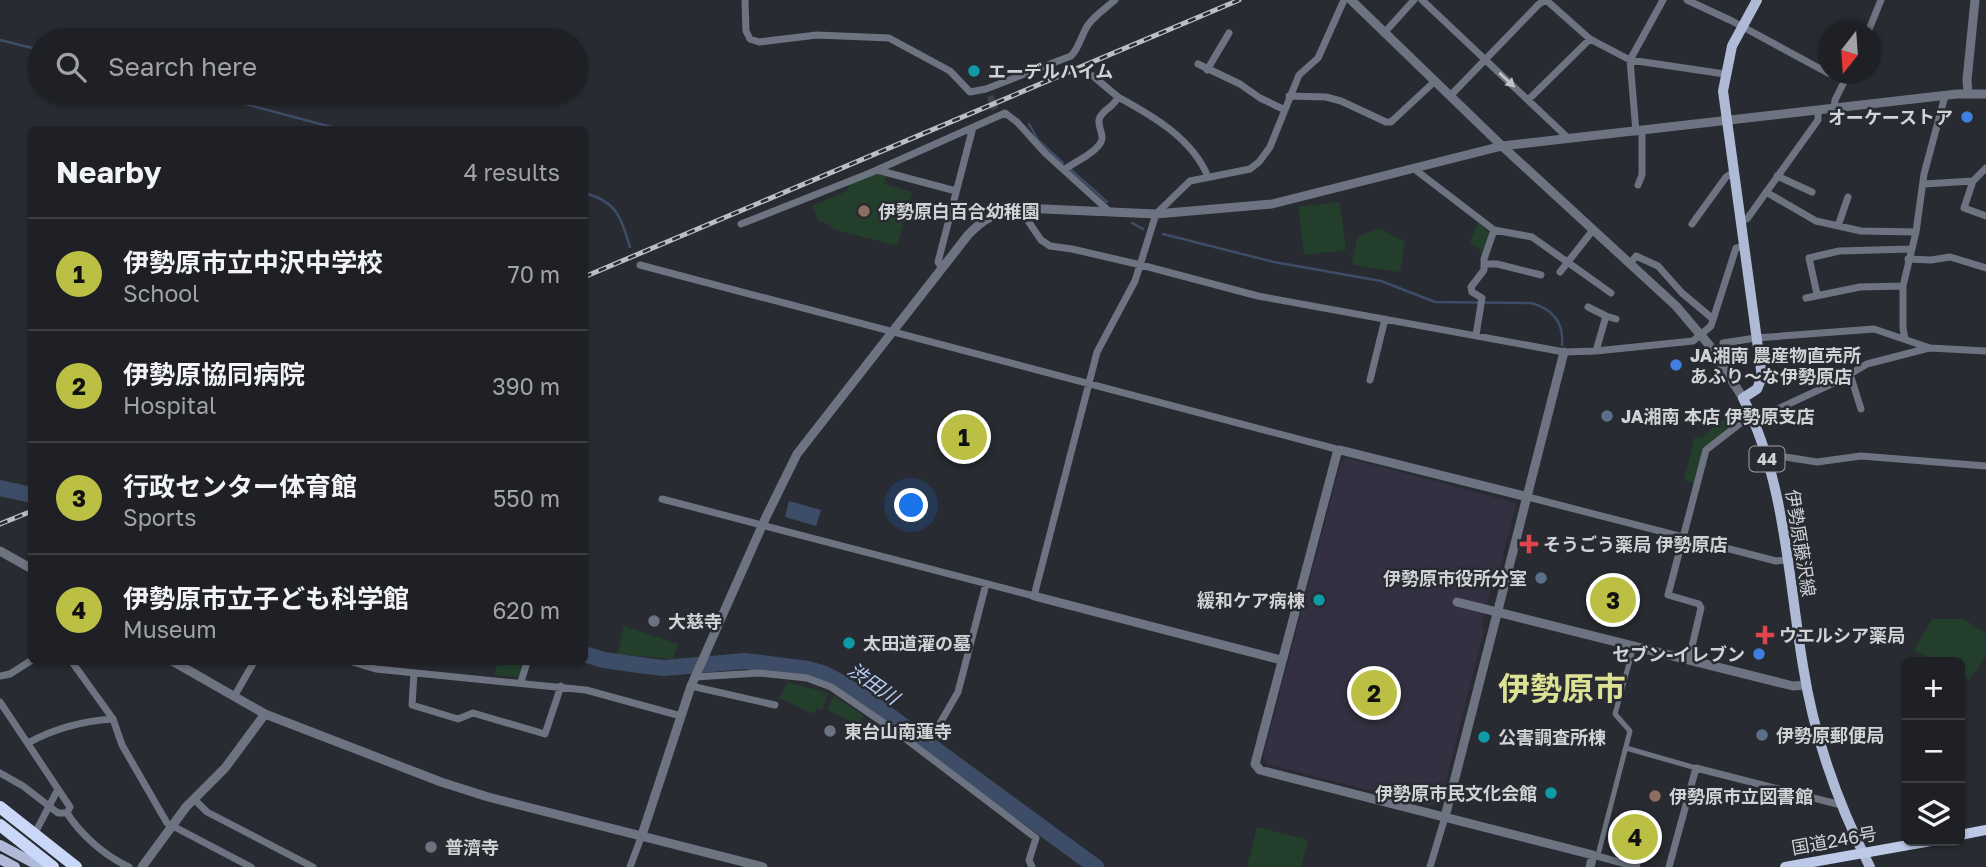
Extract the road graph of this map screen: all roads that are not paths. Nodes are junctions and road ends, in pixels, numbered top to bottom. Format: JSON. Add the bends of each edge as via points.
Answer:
{"nodes":[{"id":1,"x":745,"y":0,"type":"edge"},
{"id":2,"x":1115,"y":0,"type":"edge"},
{"id":3,"x":1344,"y":0,"type":"edge"},
{"id":4,"x":1351,"y":0,"type":"edge"},
{"id":5,"x":1414,"y":0,"type":"edge"},
{"id":6,"x":1422,"y":0,"type":"edge"},
{"id":7,"x":1663,"y":0,"type":"edge"},
{"id":8,"x":1687,"y":0,"type":"edge"},
{"id":9,"x":1757,"y":0,"type":"edge"},
{"id":10,"x":1881,"y":0,"type":"edge"},
{"id":11,"x":1975,"y":0,"type":"edge"},
{"id":12,"x":1872,"y":21,"type":"edge"},
{"id":13,"x":1743,"y":27,"type":"junction"},
{"id":14,"x":1385,"y":32,"type":"junction"},
{"id":15,"x":1229,"y":33,"type":"dead end"},
{"id":16,"x":1590,"y":39,"type":"junction"},
{"id":17,"x":1485,"y":59,"type":"junction"},
{"id":18,"x":1630,"y":60,"type":"junction"},
{"id":19,"x":1198,"y":64,"type":"dead end"},
{"id":20,"x":1818,"y":67,"type":"edge"},
{"id":21,"x":1207,"y":70,"type":"junction"},
{"id":22,"x":1725,"y":74,"type":"junction"},
{"id":23,"x":1093,"y":76,"type":"dead end"},
{"id":24,"x":1435,"y":81,"type":"junction"},
{"id":25,"x":1843,"y":84,"type":"edge"},
{"id":26,"x":1968,"y":93,"type":"junction"},
{"id":27,"x":1986,"y":94,"type":"edge"},
{"id":28,"x":1451,"y":95,"type":"junction"},
{"id":29,"x":1289,"y":96,"type":"junction"},
{"id":30,"x":1945,"y":96,"type":"junction"},
{"id":31,"x":1118,"y":97,"type":"junction"},
{"id":32,"x":1528,"y":100,"type":"junction"},
{"id":33,"x":1835,"y":108,"type":"junction"},
{"id":34,"x":1283,"y":109,"type":"junction"},
{"id":35,"x":1818,"y":110,"type":"junction"},
{"id":36,"x":1727,"y":121,"type":"junction"},
{"id":37,"x":973,"y":127,"type":"junction"},
{"id":38,"x":1639,"y":132,"type":"junction"},
{"id":39,"x":1568,"y":138,"type":"junction"},
{"id":40,"x":1502,"y":146,"type":"junction"},
{"id":41,"x":1413,"y":168,"type":"junction"},
{"id":42,"x":1986,"y":168,"type":"edge"},
{"id":43,"x":877,"y":170,"type":"junction"},
{"id":44,"x":1064,"y":170,"type":"junction"},
{"id":45,"x":1734,"y":172,"type":"junction"},
{"id":46,"x":1777,"y":176,"type":"junction"},
{"id":47,"x":1208,"y":177,"type":"junction"},
{"id":48,"x":1973,"y":181,"type":"junction"},
{"id":49,"x":1924,"y":184,"type":"junction"},
{"id":50,"x":1637,"y":185,"type":"dead end"},
{"id":51,"x":956,"y":191,"type":"junction"},
{"id":52,"x":1766,"y":192,"type":"junction"},
{"id":53,"x":1812,"y":192,"type":"dead end"},
{"id":54,"x":1848,"y":197,"type":"dead end"},
{"id":55,"x":1022,"y":208,"type":"junction"},
{"id":56,"x":1110,"y":212,"type":"junction"},
{"id":57,"x":1156,"y":214,"type":"junction"},
{"id":58,"x":1986,"y":216,"type":"edge"},
{"id":59,"x":1740,"y":221,"type":"junction"},
{"id":60,"x":741,"y":224,"type":"dead end"},
{"id":61,"x":1692,"y":224,"type":"dead end"},
{"id":62,"x":1838,"y":226,"type":"junction"},
{"id":63,"x":1494,"y":230,"type":"junction"},
{"id":64,"x":1593,"y":230,"type":"junction"},
{"id":65,"x":1916,"y":232,"type":"junction"},
{"id":66,"x":1744,"y":247,"type":"junction"},
{"id":67,"x":1910,"y":249,"type":"junction"},
{"id":68,"x":1908,"y":259,"type":"junction"},
{"id":69,"x":1568,"y":260,"type":"junction"},
{"id":70,"x":1485,"y":264,"type":"junction"},
{"id":71,"x":1630,"y":264,"type":"junction"},
{"id":72,"x":640,"y":265,"type":"dead end"},
{"id":73,"x":1141,"y":265,"type":"junction"},
{"id":74,"x":942,"y":268,"type":"junction"},
{"id":75,"x":1986,"y":268,"type":"edge"},
{"id":76,"x":1560,"y":272,"type":"dead end"},
{"id":77,"x":1541,"y":275,"type":"dead end"},
{"id":78,"x":1903,"y":286,"type":"junction"},
{"id":79,"x":1611,"y":293,"type":"dead end"},
{"id":80,"x":1817,"y":294,"type":"junction"},
{"id":81,"x":1807,"y":298,"type":"dead end"},
{"id":82,"x":1588,"y":307,"type":"dead end"},
{"id":83,"x":1606,"y":316,"type":"junction"},
{"id":84,"x":1385,"y":319,"type":"junction"},
{"id":85,"x":1616,"y":319,"type":"dead end"},
{"id":86,"x":1713,"y":319,"type":"junction"},
{"id":87,"x":891,"y":332,"type":"junction"},
{"id":88,"x":1476,"y":335,"type":"junction"},
{"id":89,"x":1702,"y":335,"type":"junction"},
{"id":90,"x":1756,"y":338,"type":"junction"},
{"id":91,"x":1905,"y":339,"type":"junction"},
{"id":92,"x":1723,"y":343,"type":"dead end"},
{"id":93,"x":1930,"y":348,"type":"junction"},
{"id":94,"x":1596,"y":351,"type":"junction"},
{"id":95,"x":1986,"y":351,"type":"edge"},
{"id":96,"x":1564,"y":352,"type":"junction"},
{"id":97,"x":1850,"y":374,"type":"junction"},
{"id":98,"x":1370,"y":380,"type":"dead end"},
{"id":99,"x":1087,"y":384,"type":"junction"},
{"id":100,"x":1743,"y":398,"type":"junction"},
{"id":101,"x":1861,"y":409,"type":"dead end"},
{"id":102,"x":1752,"y":417,"type":"junction"},
{"id":103,"x":1340,"y":450,"type":"junction"},
{"id":104,"x":1767,"y":458,"type":"junction"},
{"id":105,"x":1986,"y":466,"type":"edge"},
{"id":106,"x":1528,"y":496,"type":"junction"},
{"id":107,"x":662,"y":499,"type":"dead end"},
{"id":108,"x":762,"y":526,"type":"junction"},
{"id":109,"x":1684,"y":537,"type":"junction"},
{"id":110,"x":0,"y":551,"type":"edge"},
{"id":111,"x":1787,"y":560,"type":"junction"},
{"id":112,"x":28,"y":567,"type":"edge"},
{"id":113,"x":986,"y":584,"type":"junction"},
{"id":114,"x":1034,"y":596,"type":"junction"},
{"id":115,"x":1457,"y":602,"type":"dead end"},
{"id":116,"x":1498,"y":611,"type":"junction"},
{"id":117,"x":1632,"y":653,"type":"dead end"},
{"id":118,"x":1689,"y":659,"type":"junction"},
{"id":119,"x":1282,"y":660,"type":"junction"},
{"id":120,"x":28,"y":663,"type":"edge"},
{"id":121,"x":74,"y":665,"type":"edge"},
{"id":122,"x":180,"y":665,"type":"edge"},
{"id":123,"x":252,"y":665,"type":"edge"},
{"id":124,"x":362,"y":665,"type":"edge"},
{"id":125,"x":526,"y":665,"type":"edge"},
{"id":126,"x":414,"y":673,"type":"junction"},
{"id":127,"x":0,"y":676,"type":"edge"},
{"id":128,"x":694,"y":679,"type":"junction"},
{"id":129,"x":521,"y":682,"type":"junction"},
{"id":130,"x":1806,"y":685,"type":"junction"},
{"id":131,"x":561,"y":686,"type":"junction"},
{"id":132,"x":235,"y":695,"type":"junction"},
{"id":133,"x":0,"y":702,"type":"edge"},
{"id":134,"x":775,"y":705,"type":"dead end"},
{"id":135,"x":265,"y":714,"type":"junction"},
{"id":136,"x":681,"y":716,"type":"junction"},
{"id":137,"x":113,"y":719,"type":"junction"},
{"id":138,"x":932,"y":739,"type":"dead end"},
{"id":139,"x":28,"y":743,"type":"junction"},
{"id":140,"x":1626,"y":748,"type":"junction"},
{"id":141,"x":1696,"y":768,"type":"junction"},
{"id":142,"x":0,"y":773,"type":"edge"},
{"id":143,"x":58,"y":789,"type":"junction"},
{"id":144,"x":194,"y":799,"type":"junction"},
{"id":145,"x":1841,"y":805,"type":"junction"},
{"id":146,"x":49,"y":806,"type":"junction"},
{"id":147,"x":0,"y":807,"type":"edge"},
{"id":148,"x":67,"y":813,"type":"junction"},
{"id":149,"x":1445,"y":817,"type":"junction"},
{"id":150,"x":0,"y":825,"type":"edge"},
{"id":151,"x":172,"y":827,"type":"junction"},
{"id":152,"x":1986,"y":830,"type":"edge"},
{"id":153,"x":1965,"y":834,"type":"edge"},
{"id":154,"x":642,"y":835,"type":"junction"},
{"id":155,"x":0,"y":845,"type":"edge"},
{"id":156,"x":1903,"y":846,"type":"edge"},
{"id":157,"x":1596,"y":853,"type":"junction"},
{"id":158,"x":1863,"y":853,"type":"junction"},
{"id":159,"x":22,"y":857,"type":"junction"},
{"id":160,"x":0,"y":859,"type":"edge"},
{"id":161,"x":15,"y":867,"type":"edge"},
{"id":162,"x":41,"y":867,"type":"edge"},
{"id":163,"x":53,"y":867,"type":"edge"},
{"id":164,"x":76,"y":867,"type":"edge"},
{"id":165,"x":129,"y":867,"type":"edge"},
{"id":166,"x":142,"y":867,"type":"edge"},
{"id":167,"x":251,"y":867,"type":"edge"},
{"id":168,"x":313,"y":867,"type":"edge"},
{"id":169,"x":630,"y":867,"type":"edge"},
{"id":170,"x":763,"y":867,"type":"edge"},
{"id":171,"x":1032,"y":867,"type":"edge"},
{"id":172,"x":1430,"y":867,"type":"edge"},
{"id":173,"x":1590,"y":867,"type":"edge"},
{"id":174,"x":1637,"y":867,"type":"edge"},
{"id":175,"x":1669,"y":867,"type":"edge"},
{"id":176,"x":1785,"y":867,"type":"edge"},
{"id":177,"x":1870,"y":867,"type":"edge"}],
"edges":[{"from":1,"to":2,"type":"street","via":[[750,39],[759,42],[817,35],[888,38],[950,71],[970,92],[988,92],[1071,56],[1094,18]]},
{"from":3,"to":29,"type":"street","via":[[1318,58],[1299,75]]},
{"from":4,"to":14,"type":"street"},
{"from":5,"to":14,"type":"street"},
{"from":6,"to":17,"type":"street"},
{"from":7,"to":18,"type":"street"},
{"from":8,"to":13,"type":"street"},
{"from":9,"to":13,"type":"main road"},
{"from":10,"to":12,"type":"street"},
{"from":11,"to":26,"type":"street"},
{"from":13,"to":20,"type":"street"},
{"from":13,"to":22,"type":"main road"},
{"from":14,"to":24,"type":"street"},
{"from":15,"to":21,"type":"street"},
{"from":16,"to":17,"type":"street","via":[[1546,0]]},
{"from":16,"to":18,"type":"street"},
{"from":16,"to":32,"type":"street"},
{"from":17,"to":28,"type":"street"},
{"from":17,"to":32,"type":"street","one_way":true},
{"from":18,"to":22,"type":"street"},
{"from":18,"to":38,"type":"street"},
{"from":19,"to":21,"type":"street"},
{"from":21,"to":34,"type":"street","via":[[1240,83]]},
{"from":22,"to":36,"type":"main road"},
{"from":23,"to":31,"type":"street"},
{"from":24,"to":28,"type":"street"},
{"from":24,"to":29,"type":"street","via":[[1391,122],[1326,97]]},
{"from":25,"to":33,"type":"street"},
{"from":26,"to":27,"type":"street"},
{"from":26,"to":30,"type":"street"},
{"from":28,"to":40,"type":"street"},
{"from":29,"to":34,"type":"street"},
{"from":30,"to":33,"type":"street"},
{"from":30,"to":49,"type":"street"},
{"from":31,"to":44,"type":"street","via":[[1099,119],[1102,135],[1097,149]]},
{"from":31,"to":47,"type":"street","via":[[1178,137],[1202,162]]},
{"from":32,"to":39,"type":"street"},
{"from":33,"to":35,"type":"street"},
{"from":34,"to":47,"type":"street","via":[[1270,147],[1259,162],[1250,169]]},
{"from":35,"to":36,"type":"street"},
{"from":35,"to":46,"type":"street","via":[[1818,120]]},
{"from":36,"to":38,"type":"street"},
{"from":36,"to":45,"type":"main road"},
{"from":37,"to":43,"type":"street"},
{"from":37,"to":44,"type":"street","via":[[997,112],[1005,113]]},
{"from":37,"to":51,"type":"street"},
{"from":38,"to":39,"type":"street"},
{"from":38,"to":50,"type":"street","via":[[1643,175]]},
{"from":39,"to":40,"type":"street"},
{"from":40,"to":41,"type":"street"},
{"from":40,"to":64,"type":"street"},
{"from":41,"to":57,"type":"street","via":[[1272,204]]},
{"from":41,"to":63,"type":"street"},
{"from":42,"to":48,"type":"street"},
{"from":43,"to":51,"type":"street"},
{"from":43,"to":60,"type":"street"},
{"from":44,"to":56,"type":"street"},
{"from":45,"to":59,"type":"main road"},
{"from":45,"to":61,"type":"street"},
{"from":46,"to":52,"type":"street"},
{"from":46,"to":53,"type":"street"},
{"from":47,"to":57,"type":"street","via":[[1190,181]]},
{"from":48,"to":49,"type":"street"},
{"from":48,"to":58,"type":"street","via":[[1964,208]]},
{"from":49,"to":65,"type":"street"},
{"from":51,"to":74,"type":"street","via":[[938,262]]},
{"from":52,"to":59,"type":"street","via":[[1747,219]]},
{"from":52,"to":62,"type":"street","via":[[1798,213]]},
{"from":54,"to":62,"type":"street"},
{"from":55,"to":56,"type":"street"},
{"from":55,"to":73,"type":"street","via":[[1045,244]]},
{"from":55,"to":74,"type":"street","via":[[981,222]]},
{"from":56,"to":57,"type":"street"},
{"from":57,"to":73,"type":"street"},
{"from":59,"to":66,"type":"main road"},
{"from":62,"to":65,"type":"street"},
{"from":63,"to":69,"type":"street","via":[[1532,237]]},
{"from":63,"to":70,"type":"street"},
{"from":64,"to":69,"type":"street"},
{"from":64,"to":71,"type":"street"},
{"from":65,"to":67,"type":"street"},
{"from":66,"to":86,"type":"street","via":[[1736,248]]},
{"from":66,"to":90,"type":"main road"},
{"from":67,"to":68,"type":"street"},
{"from":67,"to":80,"type":"street","via":[[1839,251],[1809,258]]},
{"from":68,"to":75,"type":"street","via":[[1950,257]]},
{"from":68,"to":78,"type":"street"},
{"from":69,"to":76,"type":"street"},
{"from":69,"to":79,"type":"street"},
{"from":70,"to":77,"type":"street"},
{"from":70,"to":88,"type":"street","via":[[1471,287],[1482,302]]},
{"from":71,"to":86,"type":"street","via":[[1636,256],[1658,266]]},
{"from":71,"to":89,"type":"street"},
{"from":72,"to":87,"type":"street"},
{"from":73,"to":84,"type":"street","via":[[1258,296]]},
{"from":73,"to":99,"type":"street","via":[[1097,352]]},
{"from":74,"to":87,"type":"street"},
{"from":78,"to":80,"type":"street"},
{"from":78,"to":91,"type":"street"},
{"from":80,"to":81,"type":"street"},
{"from":82,"to":83,"type":"street"},
{"from":83,"to":85,"type":"street"},
{"from":83,"to":94,"type":"street"},
{"from":84,"to":88,"type":"street"},
{"from":84,"to":98,"type":"street"},
{"from":86,"to":89,"type":"street"},
{"from":87,"to":99,"type":"street"},
{"from":87,"to":108,"type":"street","via":[[797,454]]},
{"from":88,"to":96,"type":"street"},
{"from":89,"to":94,"type":"street","via":[[1693,341]]},
{"from":89,"to":100,"type":"street"},
{"from":90,"to":91,"type":"street","via":[[1874,329]]},
{"from":90,"to":92,"type":"street"},
{"from":90,"to":100,"type":"main road","via":[[1762,377],[1757,389]]},
{"from":91,"to":93,"type":"street"},
{"from":93,"to":95,"type":"street"},
{"from":93,"to":97,"type":"street"},
{"from":94,"to":96,"type":"street"},
{"from":96,"to":106,"type":"street"},
{"from":97,"to":101,"type":"street"},
{"from":97,"to":102,"type":"street"},
{"from":99,"to":103,"type":"street"},
{"from":99,"to":114,"type":"street"},
{"from":100,"to":102,"type":"main road","name":"伊勢原藤沢線","number":"44"},
{"from":102,"to":104,"type":"main road","name":"伊勢原藤沢線","number":"44"},
{"from":102,"to":109,"type":"street","via":[[1706,450]]},
{"from":103,"to":106,"type":"street"},
{"from":103,"to":119,"type":"street"},
{"from":104,"to":105,"type":"street","via":[[1817,462],[1872,456]]},
{"from":104,"to":111,"type":"main road","name":"伊勢原藤沢線","number":"44"},
{"from":106,"to":109,"type":"street"},
{"from":106,"to":116,"type":"street"},
{"from":107,"to":108,"type":"street"},
{"from":108,"to":113,"type":"street"},
{"from":108,"to":128,"type":"street"},
{"from":109,"to":111,"type":"street"},
{"from":109,"to":118,"type":"street","via":[[1668,595],[1702,608]]},
{"from":110,"to":112,"type":"street"},
{"from":111,"to":130,"type":"main road","name":"伊勢原藤沢線","number":"44"},
{"from":113,"to":114,"type":"street"},
{"from":113,"to":138,"type":"street","via":[[958,692]]},
{"from":114,"to":119,"type":"street"},
{"from":115,"to":116,"type":"street"},
{"from":116,"to":118,"type":"street"},
{"from":116,"to":149,"type":"street"},
{"from":117,"to":140,"type":"street","via":[[1615,714],[1630,731]]},
{"from":118,"to":130,"type":"street","via":[[1793,686]]},
{"from":119,"to":149,"type":"street","via":[[1255,762],[1257,769]]},
{"from":120,"to":127,"type":"street"},
{"from":121,"to":137,"type":"street"},
{"from":122,"to":132,"type":"street"},
{"from":123,"to":132,"type":"street"},
{"from":124,"to":126,"type":"street"},
{"from":125,"to":129,"type":"street"},
{"from":126,"to":129,"type":"street"},
{"from":126,"to":131,"type":"street","via":[[412,705],[458,719],[473,713],[545,734]]},
{"from":128,"to":134,"type":"street"},
{"from":128,"to":136,"type":"street"},
{"from":128,"to":171,"type":"street","via":[[740,673],[786,676],[817,681],[845,695],[1036,838]]},
{"from":129,"to":131,"type":"street"},
{"from":130,"to":145,"type":"main road","name":"伊勢原藤沢線","number":"44"},
{"from":131,"to":136,"type":"street"},
{"from":132,"to":135,"type":"street"},
{"from":133,"to":139,"type":"street"},
{"from":135,"to":144,"type":"street","via":[[225,768]]},
{"from":135,"to":154,"type":"street","via":[[462,789]]},
{"from":136,"to":154,"type":"street"},
{"from":137,"to":139,"type":"street","via":[[68,726]]},
{"from":137,"to":151,"type":"street","via":[[127,754]]},
{"from":139,"to":143,"type":"street"},
{"from":140,"to":141,"type":"street"},
{"from":140,"to":157,"type":"street"},
{"from":141,"to":145,"type":"street"},
{"from":141,"to":175,"type":"street"},
{"from":142,"to":146,"type":"street"},
{"from":143,"to":146,"type":"street"},
{"from":143,"to":148,"type":"street","via":[[70,807]]},
{"from":144,"to":151,"type":"street"},
{"from":144,"to":168,"type":"street","via":[[207,812]]},
{"from":145,"to":158,"type":"main road","name":"伊勢原藤沢線","number":"44"},
{"from":146,"to":148,"type":"street"},
{"from":146,"to":159,"type":"street"},
{"from":147,"to":164,"type":"highway","bridge":true},
{"from":148,"to":165,"type":"street","via":[[107,855]]},
{"from":149,"to":157,"type":"street"},
{"from":149,"to":172,"type":"street"},
{"from":150,"to":163,"type":"highway","bridge":true},
{"from":151,"to":166,"type":"street"},
{"from":151,"to":167,"type":"street"},
{"from":152,"to":153,"type":"highway"},
{"from":154,"to":169,"type":"street"},
{"from":154,"to":170,"type":"street"},
{"from":155,"to":159,"type":"main road"},
{"from":156,"to":158,"type":"highway","name":"国道246号"},
{"from":157,"to":173,"type":"street"},
{"from":157,"to":174,"type":"street"},
{"from":158,"to":176,"type":"highway","name":"国道246号"},
{"from":158,"to":177,"type":"main road","name":"伊勢原藤沢線"},
{"from":159,"to":162,"type":"main road"},
{"from":160,"to":161,"type":"main road"}]}
